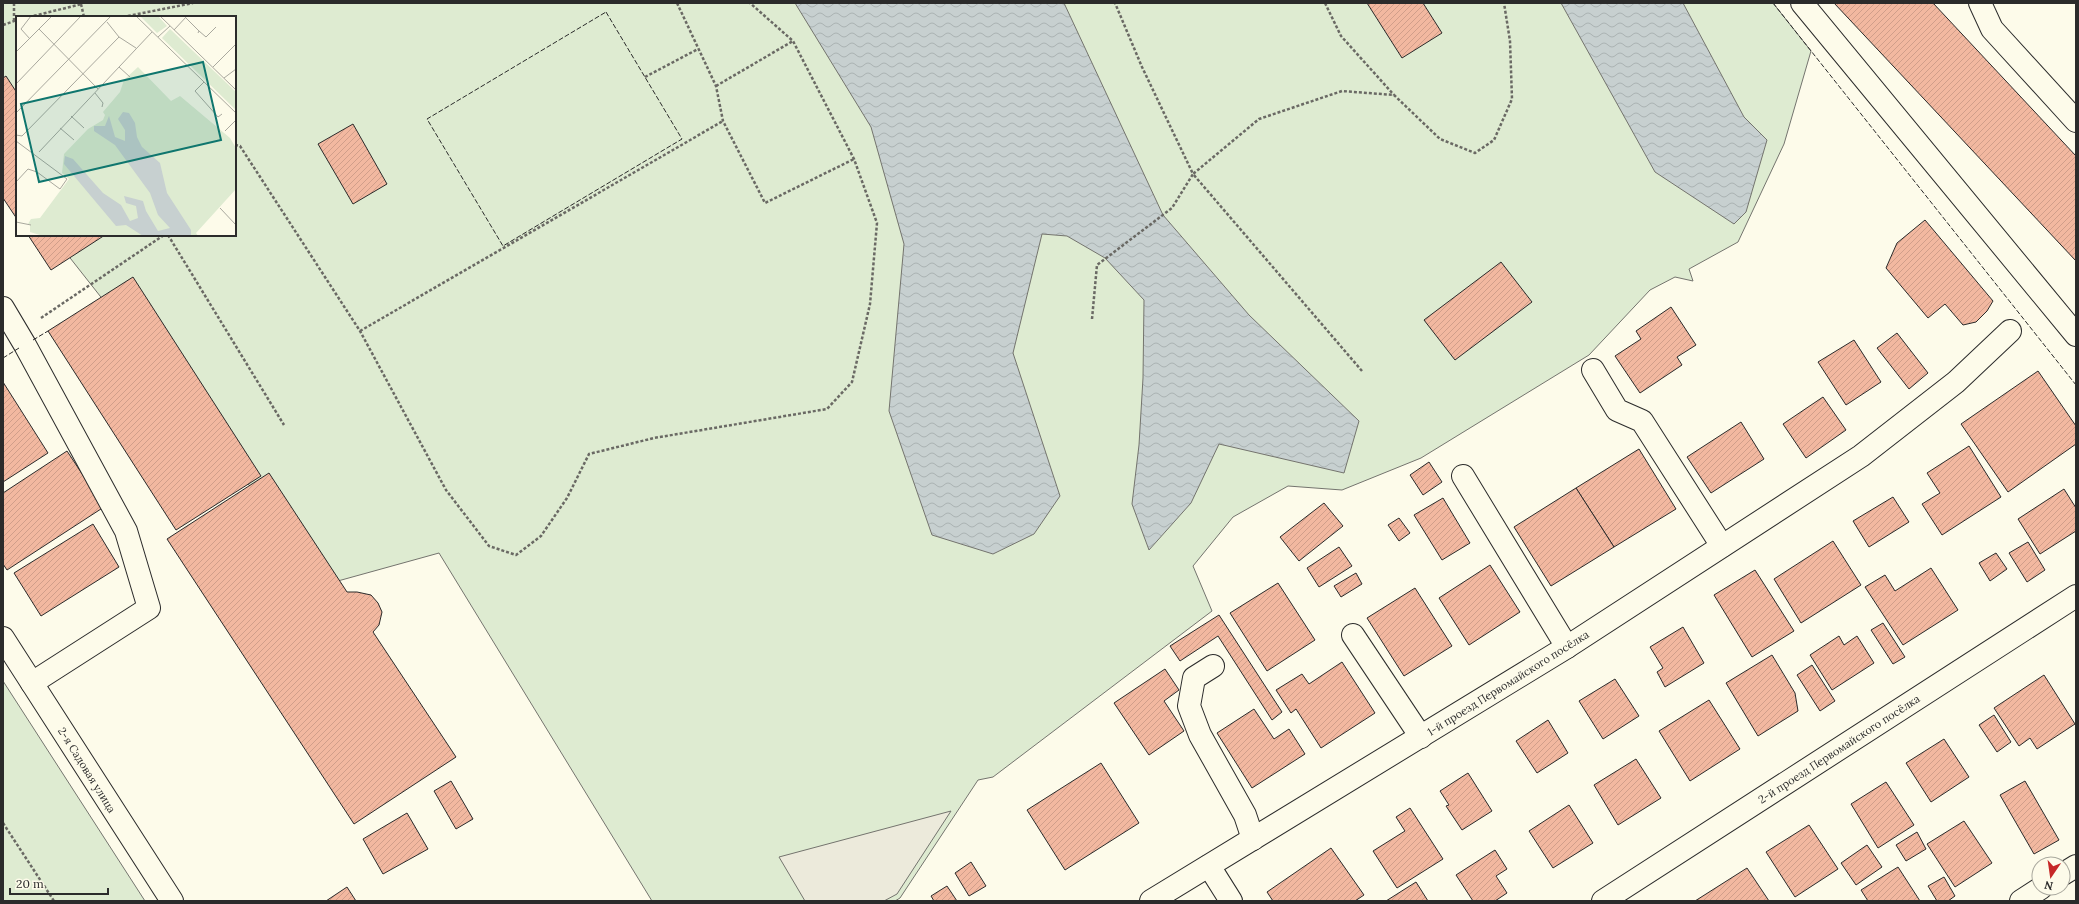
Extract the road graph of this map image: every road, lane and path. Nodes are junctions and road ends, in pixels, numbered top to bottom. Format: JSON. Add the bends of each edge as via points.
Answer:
{"nodes":[{"id":1,"x":14,"y":3,"type":"edge"},
{"id":2,"x":193,"y":3,"type":"edge"},
{"id":3,"x":677,"y":3,"type":"edge"},
{"id":4,"x":750,"y":3,"type":"edge"},
{"id":5,"x":1115,"y":3,"type":"edge"},
{"id":6,"x":1325,"y":3,"type":"edge"},
{"id":7,"x":1504,"y":3,"type":"edge"},
{"id":8,"x":1802,"y":3,"type":"edge"},
{"id":9,"x":1980,"y":3,"type":"edge"},
{"id":10,"x":81,"y":4,"type":"edge"},
{"id":11,"x":33,"y":16,"type":"edge"},
{"id":12,"x":84,"y":16,"type":"edge"},
{"id":13,"x":128,"y":16,"type":"edge"},
{"id":14,"x":16,"y":20,"type":"edge"},
{"id":15,"x":3,"y":25,"type":"edge"},
{"id":16,"x":793,"y":41,"type":"junction"},
{"id":17,"x":698,"y":49,"type":"junction"},
{"id":18,"x":645,"y":77,"type":"dead end"},
{"id":19,"x":716,"y":86,"type":"junction"},
{"id":20,"x":1394,"y":94,"type":"junction"},
{"id":21,"x":723,"y":121,"type":"junction"},
{"id":22,"x":2076,"y":121,"type":"edge"},
{"id":23,"x":236,"y":146,"type":"edge"},
{"id":24,"x":854,"y":159,"type":"junction"},
{"id":25,"x":1194,"y":174,"type":"junction"},
{"id":26,"x":163,"y":236,"type":"edge"},
{"id":27,"x":169,"y":236,"type":"edge"},
{"id":28,"x":3,"y":308,"type":"edge"},
{"id":29,"x":1092,"y":319,"type":"dead end"},
{"id":30,"x":360,"y":331,"type":"junction"},
{"id":31,"x":2010,"y":331,"type":"dead end"},
{"id":32,"x":19,"y":333,"type":"junction"},
{"id":33,"x":2076,"y":335,"type":"edge"},
{"id":34,"x":1593,"y":370,"type":"dead end"},
{"id":35,"x":1362,"y":371,"type":"dead end"},
{"id":36,"x":284,"y":425,"type":"dead end"},
{"id":37,"x":1463,"y":476,"type":"dead end"},
{"id":38,"x":1722,"y":546,"type":"junction"},
{"id":39,"x":2076,"y":596,"type":"edge"},
{"id":40,"x":1352,"y":635,"type":"dead end"},
{"id":41,"x":3,"y":638,"type":"edge"},
{"id":42,"x":1567,"y":647,"type":"junction"},
{"id":43,"x":1213,"y":666,"type":"dead end"},
{"id":44,"x":32,"y":683,"type":"junction"},
{"id":45,"x":1421,"y":737,"type":"junction"},
{"id":46,"x":3,"y":822,"type":"edge"},
{"id":47,"x":1253,"y":839,"type":"junction"},
{"id":48,"x":1209,"y":866,"type":"junction"},
{"id":49,"x":2031,"y":894,"type":"edge"},
{"id":50,"x":54,"y":901,"type":"edge"},
{"id":51,"x":172,"y":901,"type":"edge"},
{"id":52,"x":1151,"y":901,"type":"edge"},
{"id":53,"x":1231,"y":901,"type":"edge"},
{"id":54,"x":1602,"y":901,"type":"edge"},
{"id":55,"x":2021,"y":901,"type":"edge"}],
"edges":[{"from":1,"to":14,"type":"path"},
{"from":2,"to":13,"type":"path"},
{"from":3,"to":17,"type":"path"},
{"from":4,"to":16,"type":"path"},
{"from":5,"to":25,"type":"path","via":[[1142,67]]},
{"from":6,"to":20,"type":"path","via":[[1341,36]]},
{"from":7,"to":20,"type":"path","via":[[1510,41],[1512,99],[1494,140],[1475,153],[1440,139]]},
{"from":8,"to":33,"type":"street"},
{"from":9,"to":22,"type":"street","via":[[1992,29]]},
{"from":10,"to":11,"type":"path"},
{"from":10,"to":12,"type":"path"},
{"from":14,"to":15,"type":"path"},
{"from":16,"to":19,"type":"path"},
{"from":16,"to":24,"type":"path"},
{"from":17,"to":18,"type":"path"},
{"from":17,"to":19,"type":"path"},
{"from":19,"to":21,"type":"path"},
{"from":20,"to":25,"type":"path","via":[[1342,91],[1259,119]]},
{"from":21,"to":24,"type":"path","via":[[765,203]]},
{"from":21,"to":30,"type":"path"},
{"from":23,"to":30,"type":"path","via":[[240,146]]},
{"from":24,"to":30,"type":"path","via":[[877,223],[870,304],[852,382],[827,409],[654,438],[589,454],[567,498],[541,536],[516,555],[489,546],[446,490]]},
{"from":25,"to":29,"type":"path","via":[[1172,208],[1097,265]]},
{"from":25,"to":35,"type":"path"},
{"from":26,"to":32,"type":"path"},
{"from":27,"to":36,"type":"path"},
{"from":28,"to":32,"type":"street"},
{"from":31,"to":38,"type":"street","name":"1-й проезд Первомайского посёлка","via":[[1956,382],[1861,456]]},
{"from":32,"to":44,"type":"street","via":[[126,531],[149,608]]},
{"from":34,"to":38,"type":"street","via":[[1617,410],[1642,421]]},
{"from":37,"to":42,"type":"street"},
{"from":38,"to":42,"type":"street","name":"1-й проезд Первомайского посёлка"},
{"from":39,"to":54,"type":"street","name":"2-й проезд Первомайского посёлка"},
{"from":40,"to":45,"type":"street"},
{"from":41,"to":44,"type":"street","name":"2-я Садовая улица"},
{"from":42,"to":45,"type":"street","name":"1-й проезд Первомайского посёлка"},
{"from":43,"to":47,"type":"street","via":[[1194,678],[1189,706],[1200,735],[1245,814]]},
{"from":44,"to":51,"type":"street","name":"2-я Садовая улица"},
{"from":45,"to":47,"type":"street","name":"1-й проезд Первомайского посёлка"},
{"from":46,"to":50,"type":"path"},
{"from":47,"to":48,"type":"street","name":"1-й проезд Первомайского посёлка"},
{"from":48,"to":52,"type":"street","name":"1-й проезд Первомайского посёлка"},
{"from":48,"to":53,"type":"street"},
{"from":49,"to":55,"type":"street"}]}
